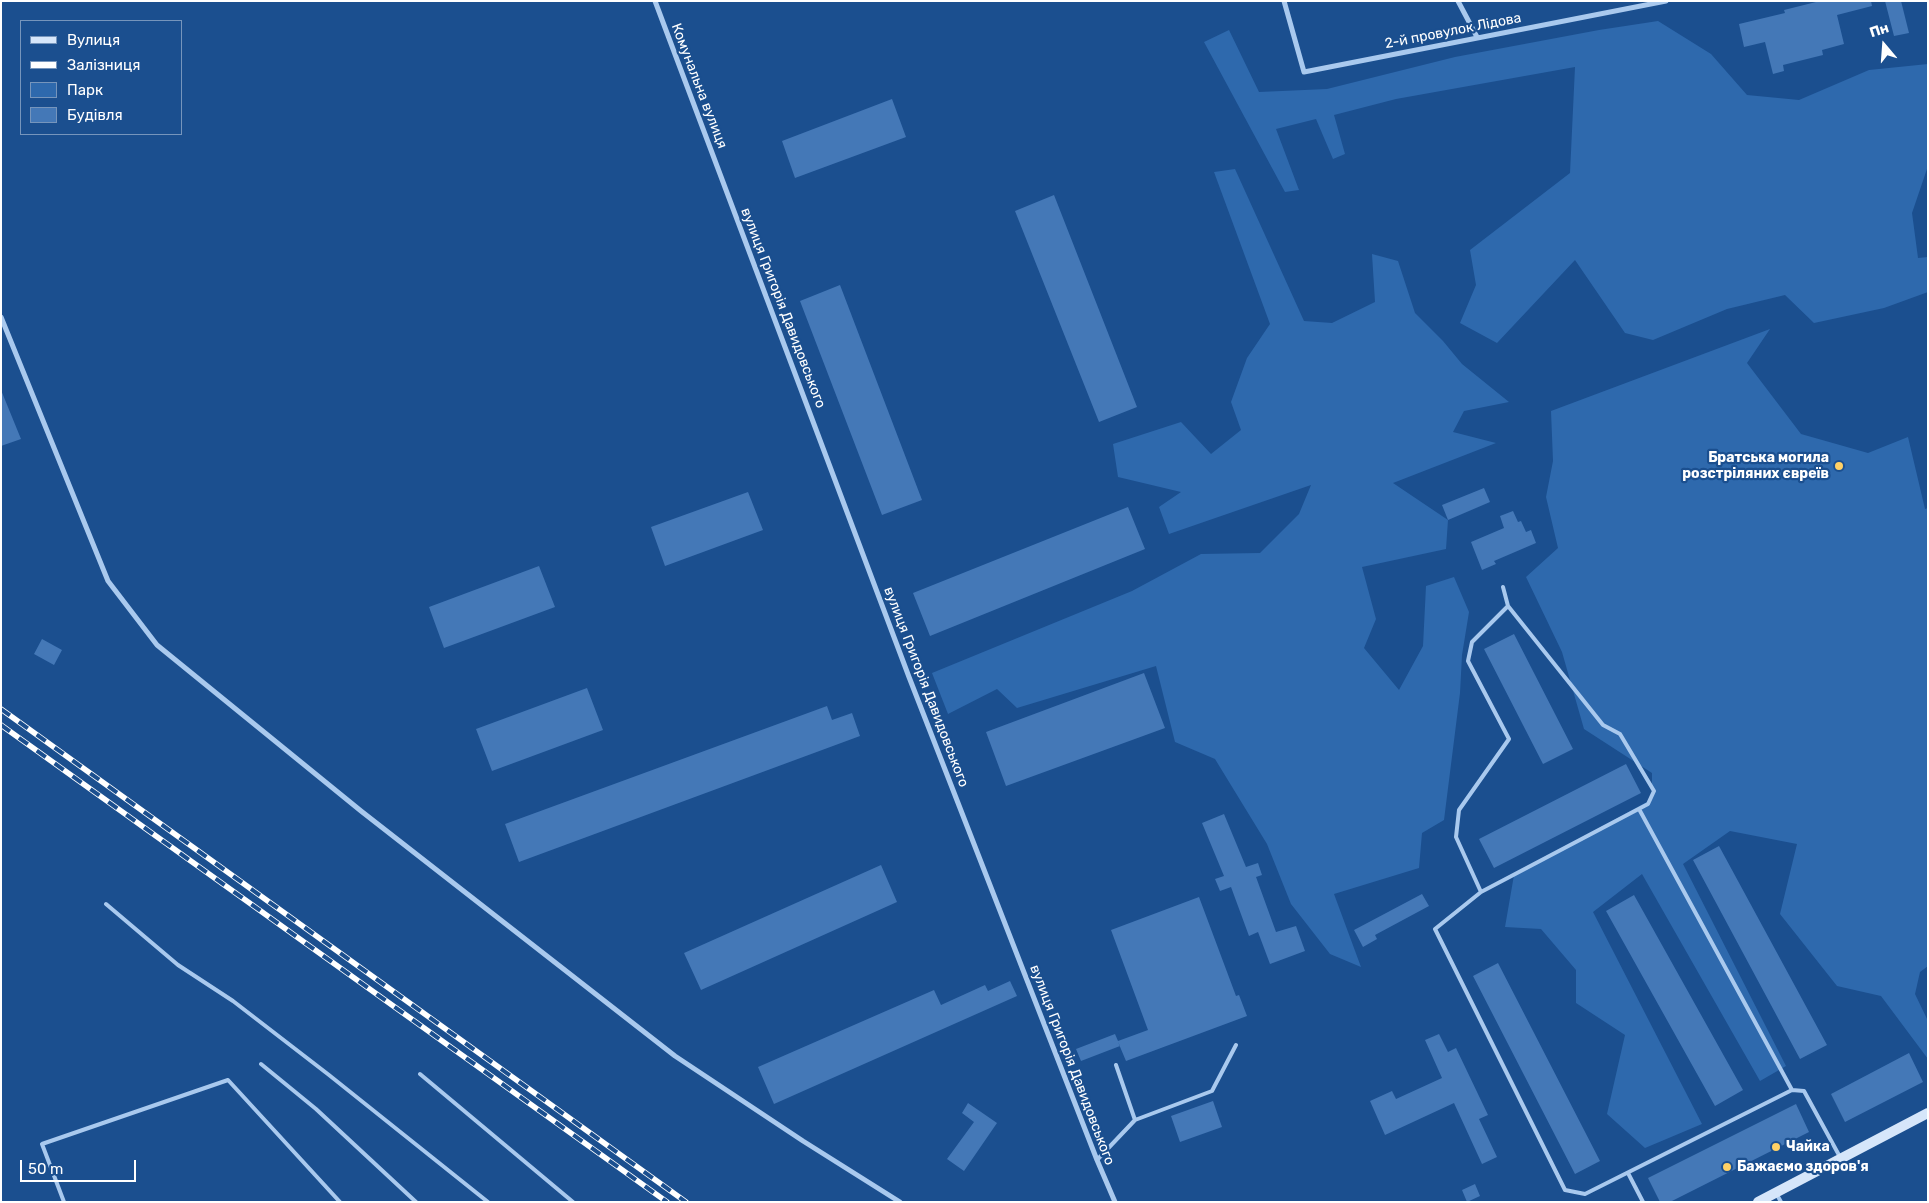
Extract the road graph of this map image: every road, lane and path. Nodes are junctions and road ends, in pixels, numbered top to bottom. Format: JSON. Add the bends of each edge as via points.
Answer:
{"nodes":[{"id":1,"x":655,"y":1,"type":"edge"},
{"id":2,"x":1284,"y":1,"type":"edge"},
{"id":3,"x":1458,"y":1,"type":"edge"},
{"id":4,"x":1666,"y":1,"type":"edge"},
{"id":5,"x":1639,"y":4,"type":"edge"},
{"id":6,"x":1477,"y":37,"type":"junction"},
{"id":7,"x":723,"y":178,"type":"joint"},
{"id":8,"x":1,"y":317,"type":"edge"},
{"id":9,"x":1502,"y":587,"type":"dead end"},
{"id":10,"x":1508,"y":606,"type":"junction"},
{"id":11,"x":1639,"y":809,"type":"junction"},
{"id":12,"x":1481,"y":892,"type":"junction"},
{"id":13,"x":106,"y":904,"type":"dead end"},
{"id":14,"x":1236,"y":1045,"type":"dead end"},
{"id":15,"x":261,"y":1064,"type":"dead end"},
{"id":16,"x":1116,"y":1065,"type":"dead end"},
{"id":17,"x":420,"y":1074,"type":"dead end"},
{"id":18,"x":1792,"y":1090,"type":"junction"},
{"id":19,"x":1928,"y":1113,"type":"edge"},
{"id":20,"x":1134,"y":1120,"type":"junction"},
{"id":21,"x":1841,"y":1159,"type":"junction"},
{"id":22,"x":1097,"y":1160,"type":"junction"},
{"id":23,"x":1628,"y":1172,"type":"junction"},
{"id":24,"x":1778,"y":1197,"type":"edge"},
{"id":25,"x":64,"y":1202,"type":"edge"},
{"id":26,"x":340,"y":1202,"type":"edge"},
{"id":27,"x":416,"y":1202,"type":"edge"},
{"id":28,"x":488,"y":1202,"type":"edge"},
{"id":29,"x":572,"y":1202,"type":"edge"},
{"id":30,"x":900,"y":1202,"type":"edge"},
{"id":31,"x":1115,"y":1202,"type":"edge"},
{"id":32,"x":1642,"y":1202,"type":"edge"},
{"id":33,"x":1758,"y":1202,"type":"edge"}],
"edges":[{"from":1,"to":7,"type":"street","name":"Комунальна вулиця"},
{"from":2,"to":6,"type":"street","name":"2-й провулок Лідова","via":[[1304,72]]},
{"from":3,"to":6,"type":"street"},
{"from":4,"to":5,"type":"street","name":"2-й провулок Лідова"},
{"from":5,"to":6,"type":"street","name":"2-й провулок Лідова"},
{"from":7,"to":22,"type":"street","name":"вулиця Григорія Давидовського","via":[[909,677]]},
{"from":8,"to":30,"type":"street","via":[[108,581],[157,645],[675,1056]]},
{"from":9,"to":10,"type":"lane"},
{"from":10,"to":11,"type":"lane","via":[[1603,725],[1620,734],[1654,791],[1648,804]]},
{"from":10,"to":12,"type":"lane","via":[[1472,642],[1468,661],[1509,739],[1459,810],[1456,837]]},
{"from":11,"to":12,"type":"lane"},
{"from":11,"to":18,"type":"lane"},
{"from":12,"to":23,"type":"lane","via":[[1435,929],[1565,1190],[1585,1194]]},
{"from":13,"to":28,"type":"lane","via":[[178,965],[241,1006]]},
{"from":14,"to":20,"type":"lane","via":[[1212,1091]]},
{"from":15,"to":27,"type":"lane","via":[[316,1109]]},
{"from":16,"to":20,"type":"lane"},
{"from":17,"to":29,"type":"lane"},
{"from":18,"to":21,"type":"lane","via":[[1804,1091]]},
{"from":18,"to":23,"type":"lane"},
{"from":19,"to":21,"type":"main road"},
{"from":20,"to":22,"type":"lane"},
{"from":21,"to":24,"type":"main road"},
{"from":22,"to":31,"type":"street","name":"вулиця Григорія Давидовського"},
{"from":23,"to":32,"type":"lane"},
{"from":24,"to":33,"type":"main road"},
{"from":25,"to":26,"type":"lane","via":[[42,1144],[228,1080]]}]}
